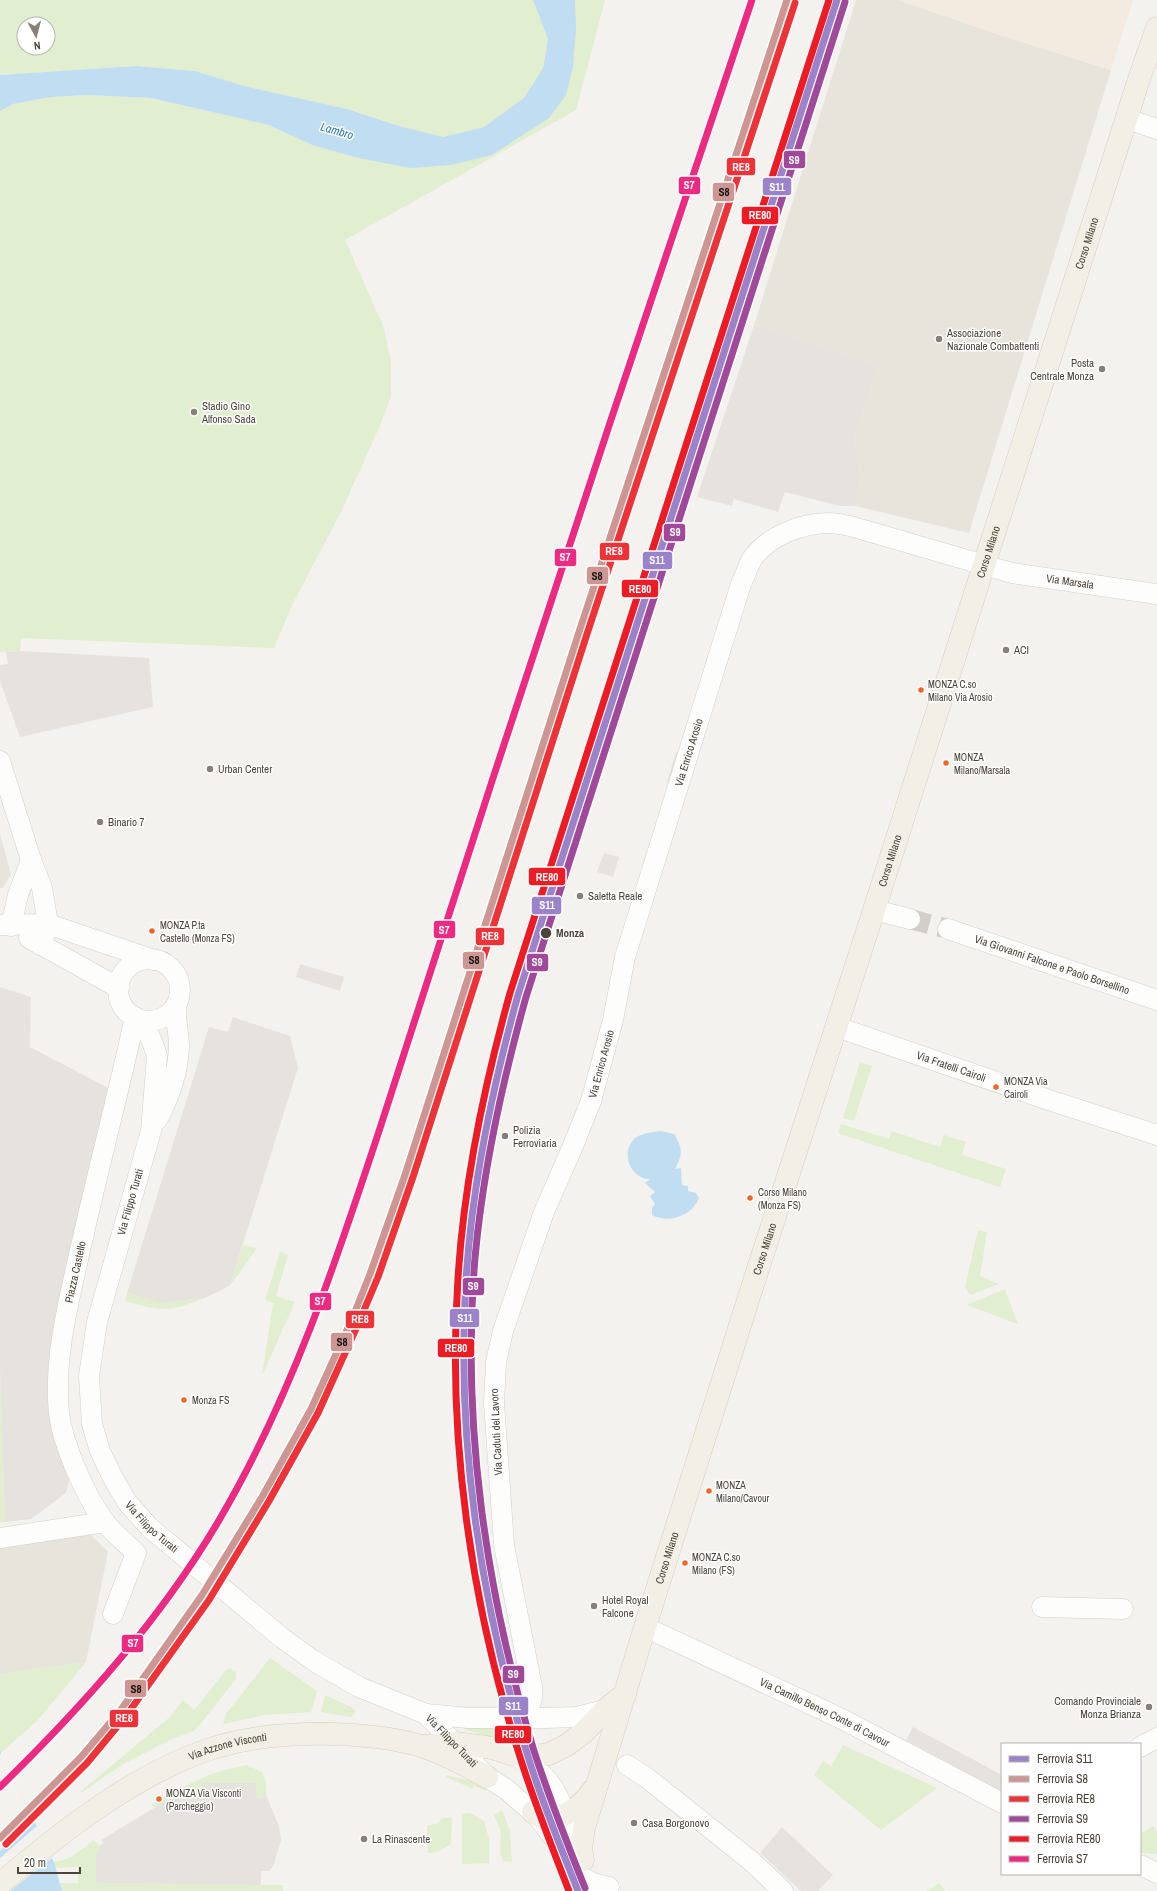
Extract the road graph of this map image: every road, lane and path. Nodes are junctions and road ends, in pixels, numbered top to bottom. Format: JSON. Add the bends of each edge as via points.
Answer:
{"nodes":[{"id":1,"x":1157,"y":28,"type":"edge"},
{"id":2,"x":1127,"y":119,"type":"junction"},
{"id":3,"x":1157,"y":129,"type":"edge"},
{"id":4,"x":984,"y":565,"type":"junction"},
{"id":5,"x":1157,"y":594,"type":"edge"},
{"id":6,"x":0,"y":761,"type":"edge"},
{"id":7,"x":31,"y":860,"type":"junction"},
{"id":8,"x":874,"y":910,"type":"junction"},
{"id":9,"x":910,"y":919,"type":"tunnel mouth"},
{"id":10,"x":48,"y":924,"type":"junction"},
{"id":11,"x":6,"y":925,"type":"edge"},
{"id":12,"x":948,"y":929,"type":"tunnel mouth"},
{"id":13,"x":41,"y":945,"type":"junction"},
{"id":14,"x":154,"y":960,"type":"junction"},
{"id":15,"x":119,"y":988,"type":"junction"},
{"id":16,"x":1157,"y":1000,"type":"edge"},
{"id":17,"x":176,"y":1006,"type":"junction"},
{"id":18,"x":138,"y":1018,"type":"junction"},
{"id":19,"x":837,"y":1027,"type":"junction"},
{"id":20,"x":150,"y":1130,"type":"junction"},
{"id":21,"x":1157,"y":1135,"type":"edge"},
{"id":22,"x":556,"y":1183,"type":"joint"},
{"id":23,"x":104,"y":1522,"type":"junction"},
{"id":24,"x":0,"y":1538,"type":"edge"},
{"id":25,"x":1042,"y":1608,"type":"dead end"},
{"id":26,"x":1123,"y":1609,"type":"dead end"},
{"id":27,"x":113,"y":1614,"type":"dead end"},
{"id":28,"x":645,"y":1627,"type":"junction"},
{"id":29,"x":625,"y":1694,"type":"junction"},
{"id":30,"x":605,"y":1710,"type":"junction"},
{"id":31,"x":426,"y":1714,"type":"junction"},
{"id":32,"x":516,"y":1717,"type":"junction"},
{"id":33,"x":1157,"y":1738,"type":"edge"},
{"id":34,"x":456,"y":1743,"type":"junction"},
{"id":35,"x":422,"y":1746,"type":"junction"},
{"id":36,"x":1141,"y":1746,"type":"edge"},
{"id":37,"x":492,"y":1748,"type":"junction"},
{"id":38,"x":514,"y":1755,"type":"junction"},
{"id":39,"x":605,"y":1759,"type":"junction"},
{"id":40,"x":627,"y":1765,"type":"dead end"},
{"id":41,"x":486,"y":1777,"type":"junction"},
{"id":42,"x":1001,"y":1802,"type":"edge"},
{"id":43,"x":533,"y":1812,"type":"junction"},
{"id":44,"x":566,"y":1814,"type":"junction"},
{"id":45,"x":583,"y":1860,"type":"junction"},
{"id":46,"x":1141,"y":1865,"type":"edge"},
{"id":47,"x":1157,"y":1873,"type":"edge"},
{"id":48,"x":3,"y":1882,"type":"edge"},
{"id":49,"x":612,"y":1889,"type":"edge"},
{"id":50,"x":783,"y":1891,"type":"edge"}],
"edges":[{"from":1,"to":2,"type":"main road","name":"Corso Milano"},
{"from":2,"to":3,"type":"street"},
{"from":2,"to":4,"type":"main road","name":"Corso Milano"},
{"from":4,"to":5,"type":"street","name":"Via Marsala","via":[[1029,577]]},
{"from":4,"to":8,"type":"main road","name":"Corso Milano"},
{"from":4,"to":22,"type":"street","name":"Via Enrico Arosio","via":[[850,526],[829,523],[811,525],[778,536],[752,559],[741,584],[625,957],[613,1020],[591,1101]]},
{"from":6,"to":7,"type":"street"},
{"from":7,"to":10,"type":"street","via":[[42,888]]},
{"from":7,"to":11,"type":"street"},
{"from":8,"to":9,"type":"street"},
{"from":8,"to":19,"type":"main road","name":"Corso Milano"},
{"from":10,"to":11,"type":"street"},
{"from":10,"to":13,"type":"street"},
{"from":10,"to":14,"type":"street"},
{"from":11,"to":13,"type":"street"},
{"from":12,"to":16,"type":"street","name":"Via Giovanni Falcone e Paolo Borsellino"},
{"from":13,"to":15,"type":"street"},
{"from":14,"to":15,"type":"street","via":[[144,960],[130,967],[123,975]]},
{"from":14,"to":17,"type":"street","via":[[168,966],[178,978],[180,990]]},
{"from":15,"to":18,"type":"street","via":[[122,1005]]},
{"from":17,"to":18,"type":"street","via":[[158,1020]]},
{"from":17,"to":20,"type":"street","name":"Via Filippo Turati","via":[[178,1064],[168,1097]]},
{"from":18,"to":20,"type":"street","name":"Via Filippo Turati","via":[[152,1041],[156,1056]]},
{"from":18,"to":23,"type":"street","name":"Piazza Castello","via":[[70,1296],[58,1384],[59,1414],[66,1445],[87,1493]]},
{"from":19,"to":21,"type":"street","name":"Via Fratelli Cairoli"},
{"from":19,"to":28,"type":"main road","name":"Corso Milano"},
{"from":20,"to":31,"type":"street","name":"Via Filippo Turati","via":[[97,1322],[91,1358],[89,1394],[92,1424],[109,1472],[138,1516],[282,1638],[359,1688]]},
{"from":22,"to":32,"type":"street","name":"Via Caduti del Lavoro","via":[[503,1331],[494,1381],[504,1545],[532,1687],[532,1703],[529,1709]]},
{"from":23,"to":24,"type":"street"},
{"from":23,"to":27,"type":"street","name":"Piazza Castello","via":[[136,1553]]},
{"from":25,"to":26,"type":"street"},
{"from":28,"to":29,"type":"main road","name":"Corso Milano"},
{"from":28,"to":42,"type":"street","name":"Via Camillo Benso Conte di Cavour","via":[[842,1719]]},
{"from":29,"to":30,"type":"main road"},
{"from":29,"to":39,"type":"main road","name":"Corso Milano"},
{"from":30,"to":32,"type":"street","via":[[576,1716]]},
{"from":30,"to":38,"type":"main road","via":[[583,1733],[549,1754]]},
{"from":31,"to":32,"type":"street","via":[[468,1718]]},
{"from":31,"to":34,"type":"street","name":"Via Filippo Turati"},
{"from":31,"to":37,"type":"street"},
{"from":33,"to":36,"type":"street"},
{"from":34,"to":35,"type":"main road"},
{"from":34,"to":37,"type":"main road"},
{"from":34,"to":41,"type":"street","name":"Via Filippo Turati"},
{"from":35,"to":41,"type":"main road","name":"Via Azzone Visconti"},
{"from":35,"to":48,"type":"main road","name":"Via Azzone Visconti","via":[[355,1735],[305,1733],[249,1740],[208,1750],[156,1773],[93,1812],[46,1846]]},
{"from":37,"to":38,"type":"main road"},
{"from":38,"to":44,"type":"street","via":[[537,1768],[546,1777]]},
{"from":39,"to":44,"type":"main road","via":[[592,1791],[580,1805]]},
{"from":39,"to":45,"type":"main road","via":[[584,1828],[581,1849]]},
{"from":40,"to":50,"type":"street","via":[[750,1860]]},
{"from":41,"to":43,"type":"street","name":"Via Filippo Turati","via":[[506,1789]]},
{"from":43,"to":44,"type":"main road","via":[[546,1818]]},
{"from":43,"to":49,"type":"street","name":"Via Filippo Turati","via":[[580,1876]]},
{"from":44,"to":45,"type":"street"},
{"from":45,"to":49,"type":"street","via":[[591,1872]]},
{"from":46,"to":47,"type":"street"}]}
